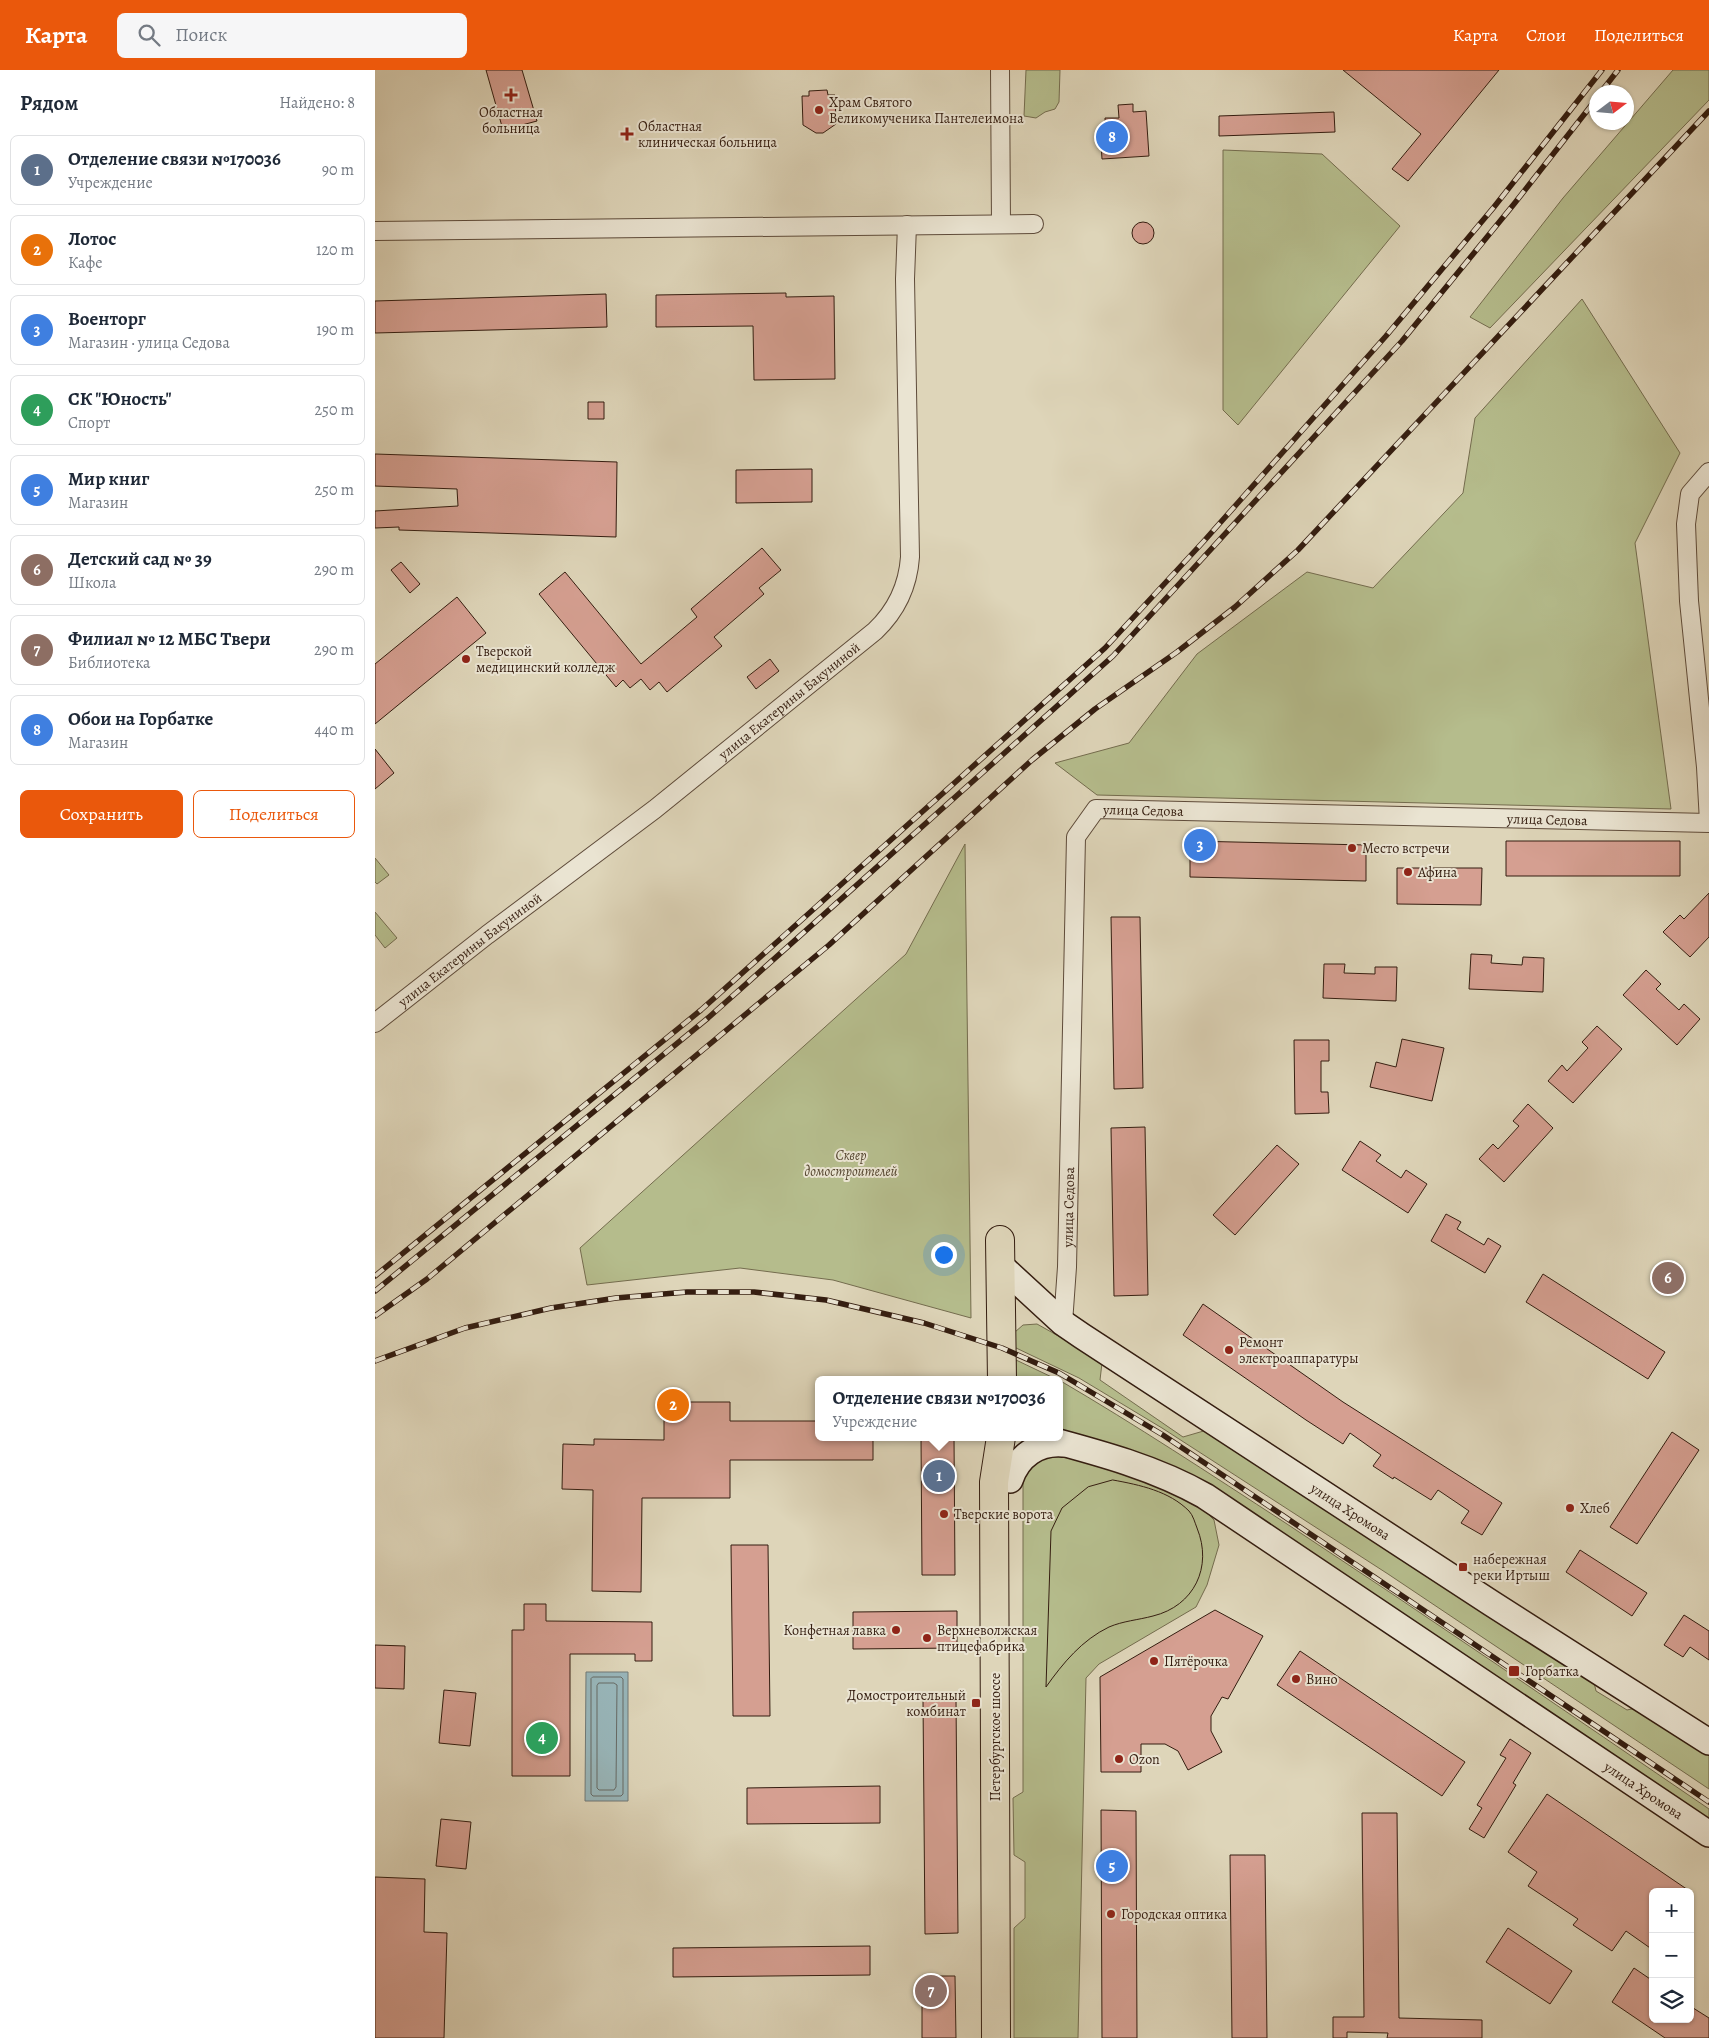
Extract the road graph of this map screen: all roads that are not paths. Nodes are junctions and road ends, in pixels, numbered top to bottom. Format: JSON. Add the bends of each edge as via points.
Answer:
{"nodes":[{"id":1,"x":1000,"y":70,"type":"edge"},
{"id":2,"x":1001,"y":224,"type":"junction"},
{"id":3,"x":1034,"y":224,"type":"dead end"},
{"id":4,"x":907,"y":225,"type":"junction"},
{"id":5,"x":375,"y":231,"type":"edge"},
{"id":6,"x":1709,"y":472,"type":"edge"},
{"id":7,"x":1709,"y":822,"type":"edge"},
{"id":8,"x":375,"y":1023,"type":"edge"},
{"id":9,"x":1001,"y":1253,"type":"joint"},
{"id":10,"x":1063,"y":1323,"type":"junction"},
{"id":11,"x":1002,"y":1376,"type":"edge"},
{"id":12,"x":1002,"y":1441,"type":"edge"},
{"id":13,"x":1004,"y":1441,"type":"edge"},
{"id":14,"x":1055,"y":1441,"type":"edge"},
{"id":15,"x":1066,"y":1444,"type":"junction"},
{"id":16,"x":1010,"y":1480,"type":"junction"},
{"id":17,"x":1002,"y":1666,"type":"junction"},
{"id":18,"x":1709,"y":1742,"type":"edge"},
{"id":19,"x":1709,"y":1834,"type":"edge"},
{"id":20,"x":996,"y":2038,"type":"edge"},
{"id":21,"x":1010,"y":2038,"type":"edge"}],
"edges":[{"from":1,"to":2,"type":"street"},
{"from":2,"to":3,"type":"street"},
{"from":2,"to":4,"type":"street"},
{"from":4,"to":5,"type":"street"},
{"from":4,"to":8,"type":"street","name":"улица Екатерины Бакуниной","via":[[905,279],[911,557],[906,582],[891,612],[875,631],[717,760]]},
{"from":6,"to":7,"type":"street","via":[[1690,494],[1685,524]]},
{"from":7,"to":10,"type":"street","name":"улица Седова","via":[[1096,810],[1076,837],[1067,1267]]},
{"from":9,"to":10,"type":"street","name":"улица Хромова"},
{"from":9,"to":11,"type":"main road"},
{"from":10,"to":18,"type":"street","name":"улица Хромова"},
{"from":12,"to":17,"type":"main road","name":"Петербургское шоссе","via":[[994,1482]]},
{"from":13,"to":16,"type":"main road","name":"Петербургское шоссе"},
{"from":14,"to":15,"type":"street","name":"улица Хромова"},
{"from":15,"to":16,"type":"street","name":"улица Хромова","via":[[1048,1444],[1031,1451],[1015,1466]]},
{"from":15,"to":19,"type":"street","name":"улица Хромова","via":[[1158,1473],[1205,1496]]},
{"from":16,"to":17,"type":"main road","name":"Петербургское шоссе"},
{"from":17,"to":20,"type":"main road","name":"Петербургское шоссе"},
{"from":17,"to":21,"type":"main road","name":"Петербургское шоссе"}]}
